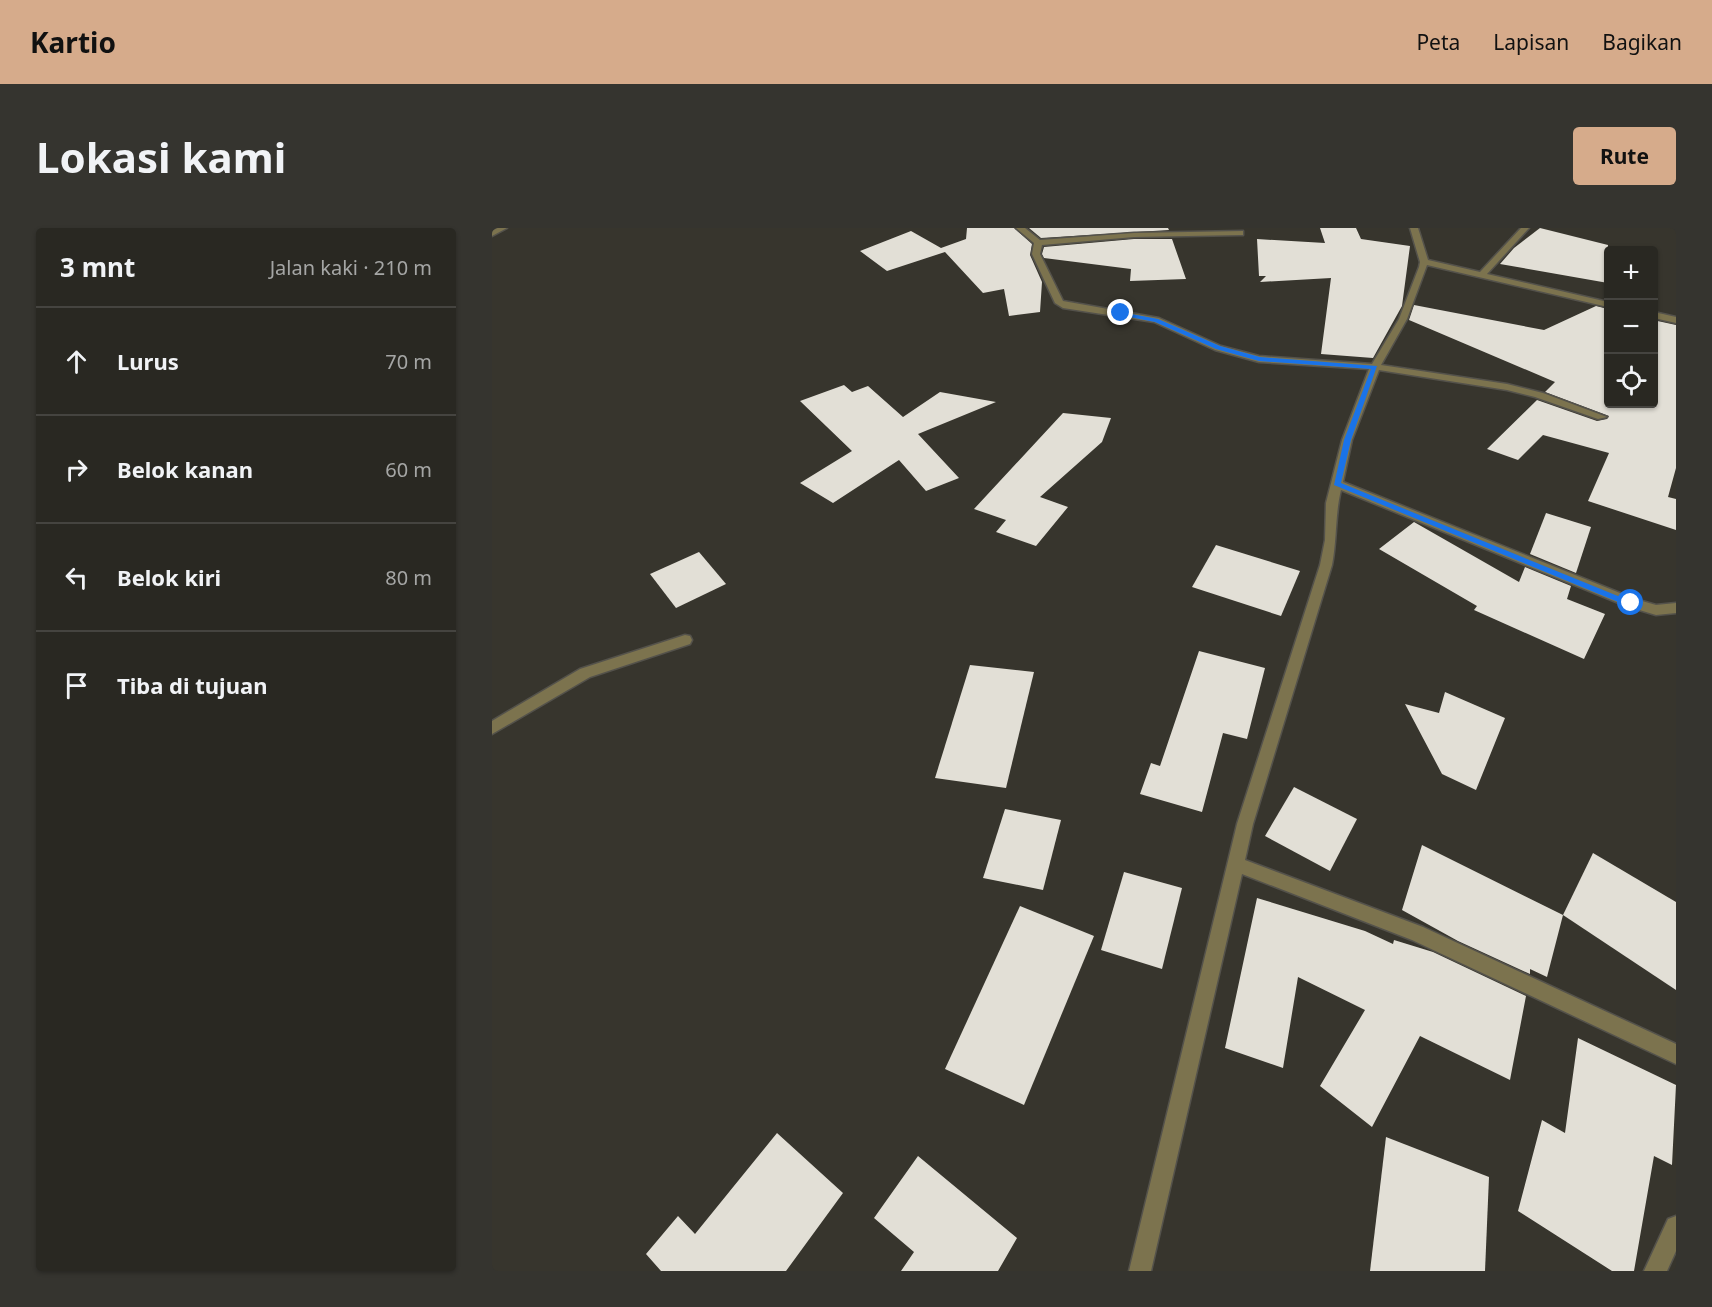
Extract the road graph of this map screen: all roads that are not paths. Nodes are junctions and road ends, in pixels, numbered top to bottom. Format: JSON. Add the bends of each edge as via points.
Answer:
{"nodes":[{"id":1,"x":503,"y":228,"type":"edge"},
{"id":2,"x":1020,"y":228,"type":"edge"},
{"id":3,"x":1414,"y":228,"type":"edge"},
{"id":4,"x":1525,"y":228,"type":"edge"},
{"id":5,"x":1240,"y":233,"type":"dead end"},
{"id":6,"x":492,"y":234,"type":"edge"},
{"id":7,"x":1038,"y":243,"type":"junction"},
{"id":8,"x":1424,"y":262,"type":"junction"},
{"id":9,"x":1483,"y":274,"type":"junction"},
{"id":10,"x":1604,"y":303,"type":"edge"},
{"id":11,"x":1658,"y":316,"type":"edge"},
{"id":12,"x":1676,"y":320,"type":"edge"},
{"id":13,"x":1375,"y":367,"type":"junction"},
{"id":14,"x":1602,"y":417,"type":"dead end"},
{"id":15,"x":1337,"y":484,"type":"junction"},
{"id":16,"x":1676,"y":608,"type":"edge"},
{"id":17,"x":685,"y":640,"type":"dead end"},
{"id":18,"x":492,"y":728,"type":"edge"},
{"id":19,"x":1235,"y":864,"type":"junction"},
{"id":20,"x":1676,"y":1054,"type":"edge"},
{"id":21,"x":1676,"y":1227,"type":"edge"},
{"id":22,"x":1140,"y":1271,"type":"edge"},
{"id":23,"x":1655,"y":1271,"type":"edge"}],
"edges":[{"from":1,"to":6,"type":"street"},
{"from":2,"to":7,"type":"street"},
{"from":3,"to":8,"type":"street"},
{"from":4,"to":9,"type":"street"},
{"from":5,"to":7,"type":"street","via":[[1134,235]]},
{"from":7,"to":13,"type":"street","via":[[1036,254],[1059,303],[1066,306],[1156,320],[1218,348],[1259,359]]},
{"from":8,"to":9,"type":"street"},
{"from":8,"to":13,"type":"street","via":[[1403,318]]},
{"from":9,"to":10,"type":"street"},
{"from":11,"to":12,"type":"street"},
{"from":13,"to":14,"type":"street","via":[[1507,387]]},
{"from":13,"to":15,"type":"street","via":[[1347,440]]},
{"from":15,"to":16,"type":"street","via":[[1631,603],[1656,610]]},
{"from":15,"to":19,"type":"street","via":[[1326,566]]},
{"from":17,"to":18,"type":"street","via":[[585,673]]},
{"from":19,"to":20,"type":"street","via":[[1417,933]]},
{"from":19,"to":22,"type":"street"},
{"from":21,"to":23,"type":"street"}]}
